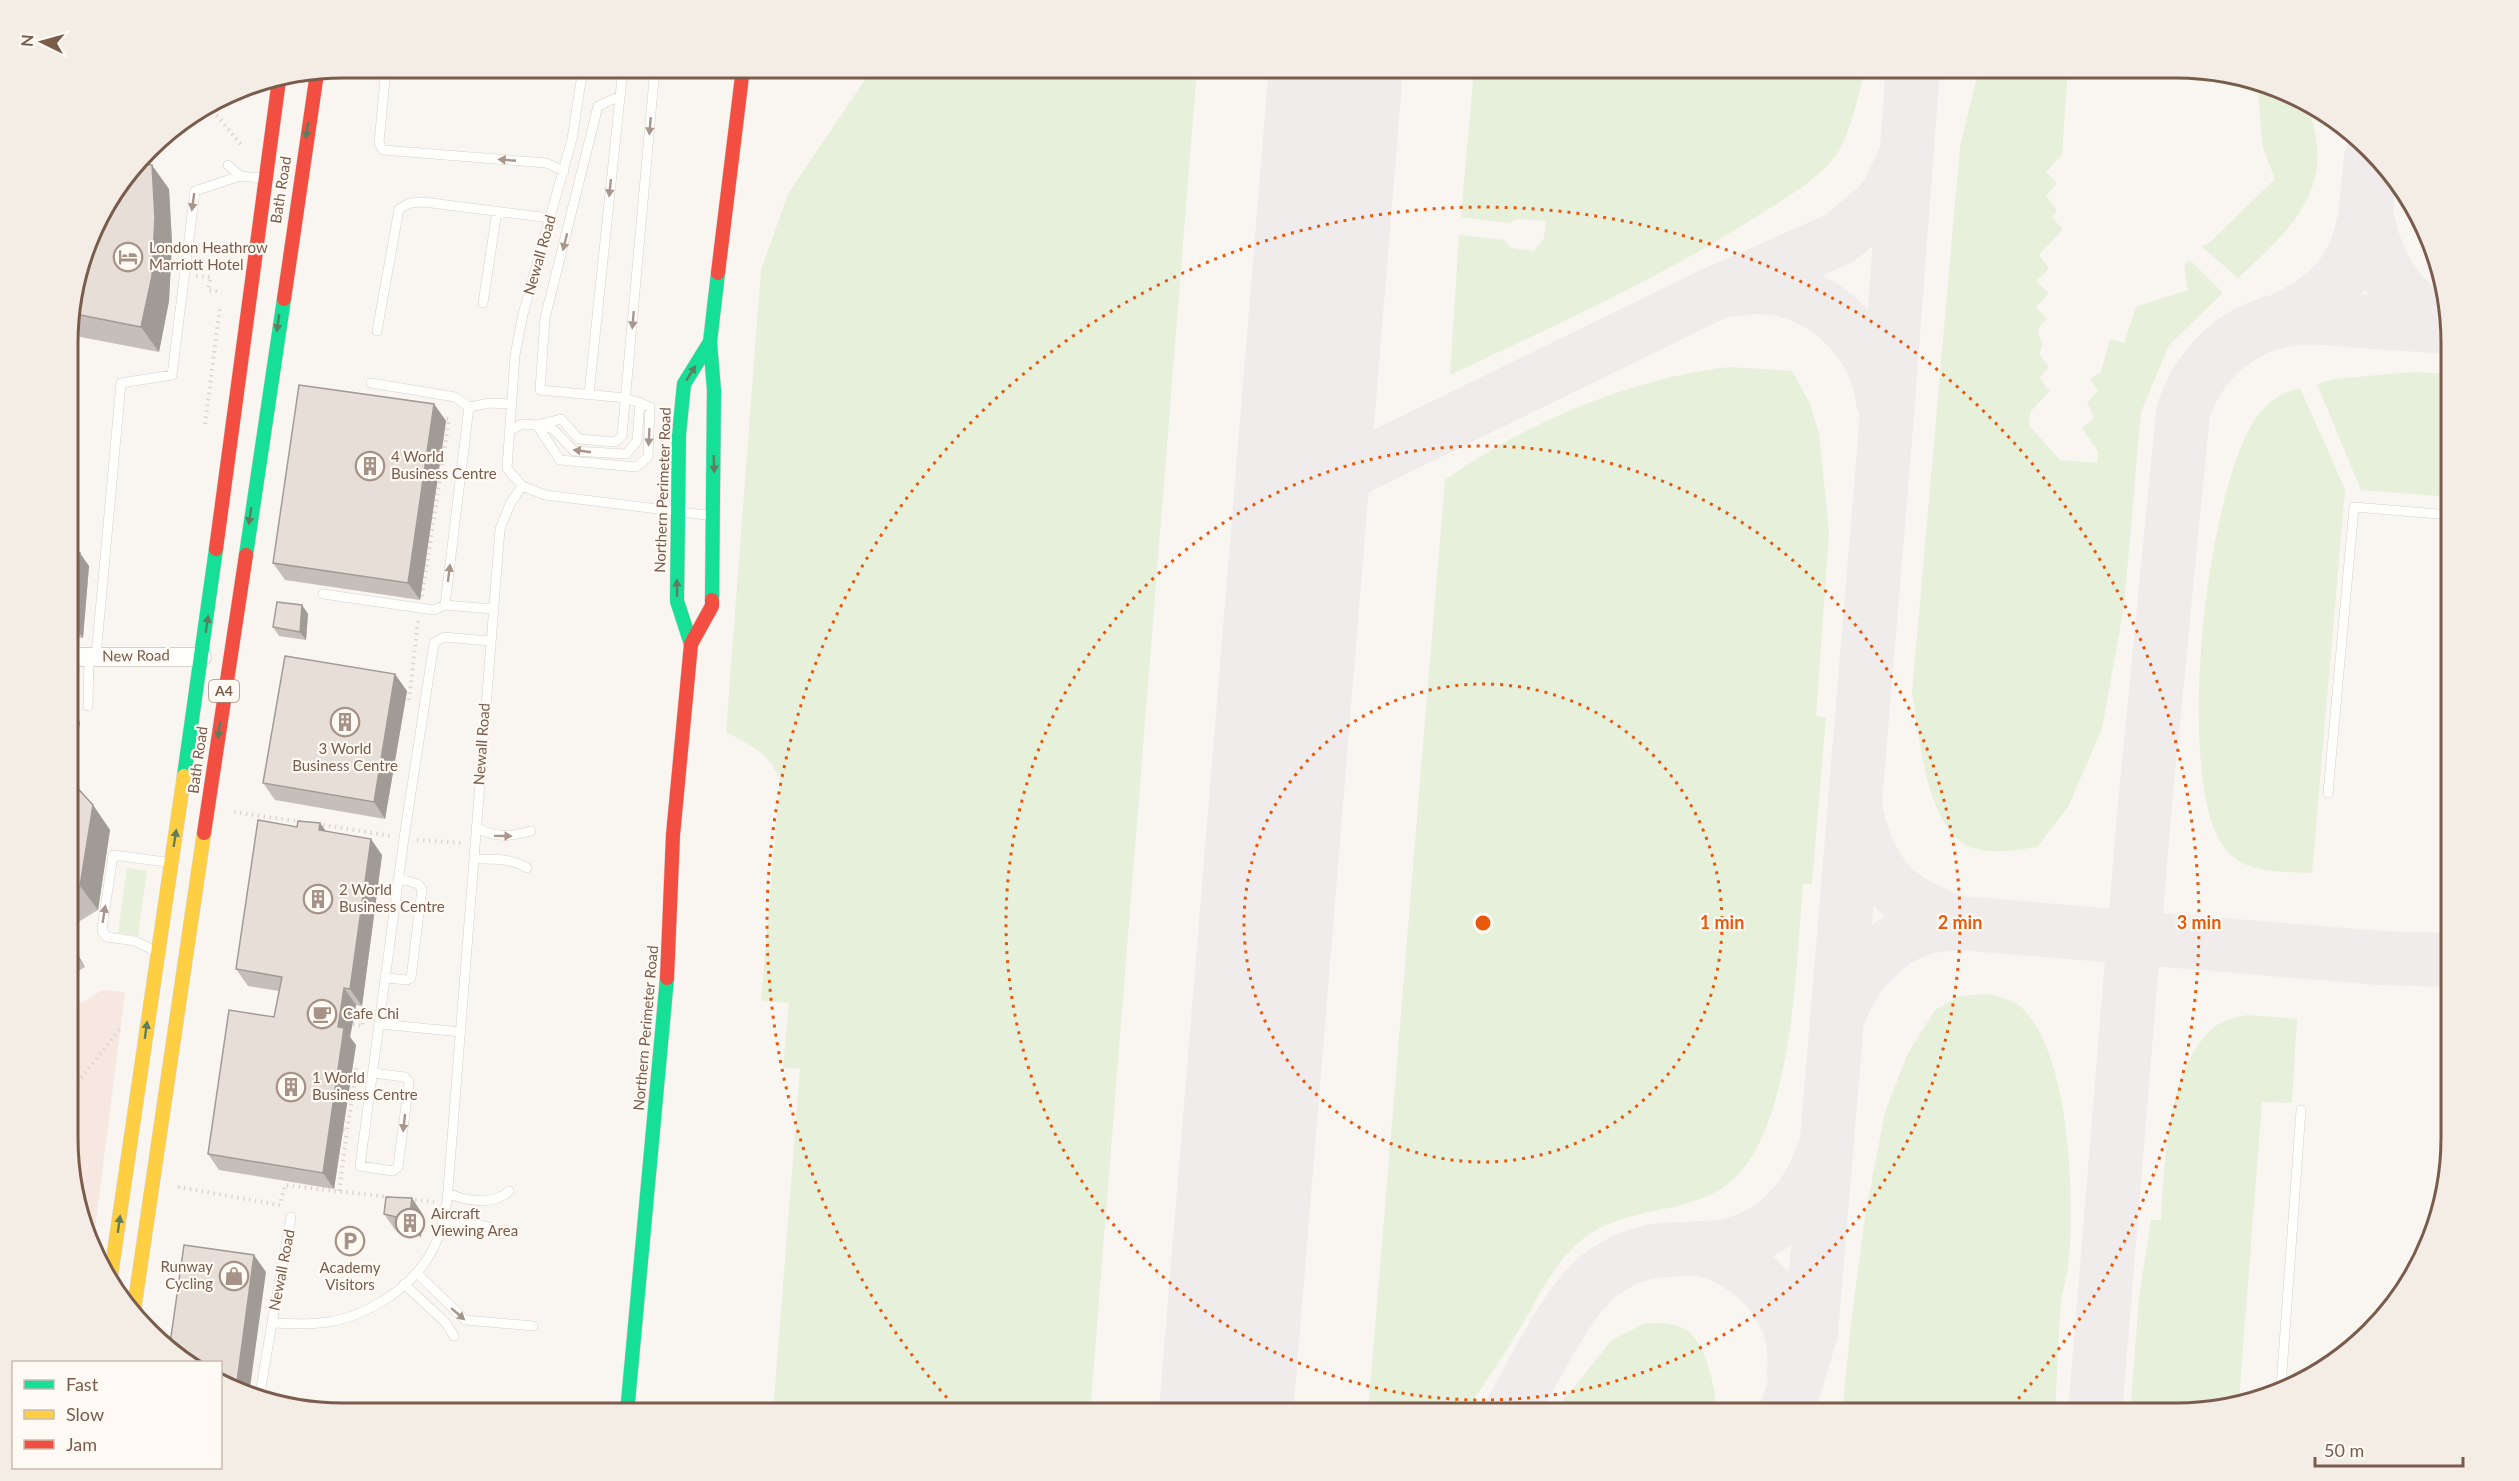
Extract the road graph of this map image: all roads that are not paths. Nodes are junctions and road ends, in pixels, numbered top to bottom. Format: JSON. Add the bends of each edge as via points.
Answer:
{"nodes":[{"id":1,"x":385,"y":78,"type":"edge"},
{"id":2,"x":581,"y":78,"type":"edge"},
{"id":3,"x":622,"y":78,"type":"edge"},
{"id":4,"x":654,"y":78,"type":"edge"},
{"id":5,"x":741,"y":78,"type":"edge"},
{"id":6,"x":316,"y":80,"type":"edge"},
{"id":7,"x":278,"y":86,"type":"edge"},
{"id":8,"x":620,"y":96,"type":"junction"},
{"id":9,"x":228,"y":165,"type":"dead end"},
{"id":10,"x":564,"y":171,"type":"junction"},
{"id":11,"x":240,"y":176,"type":"junction"},
{"id":12,"x":267,"y":179,"type":"junction"},
{"id":13,"x":497,"y":211,"type":"junction"},
{"id":14,"x":550,"y":218,"type":"junction"},
{"id":15,"x":483,"y":303,"type":"dead end"},
{"id":16,"x":377,"y":331,"type":"dead end"},
{"id":17,"x":710,"y":342,"type":"junction"},
{"id":18,"x":371,"y":383,"type":"dead end"},
{"id":19,"x":590,"y":394,"type":"junction"},
{"id":20,"x":626,"y":398,"type":"junction"},
{"id":21,"x":640,"y":402,"type":"junction"},
{"id":22,"x":512,"y":404,"type":"junction"},
{"id":23,"x":469,"y":408,"type":"junction"},
{"id":24,"x":537,"y":425,"type":"junction"},
{"id":25,"x":509,"y":431,"type":"junction"},
{"id":26,"x":522,"y":486,"type":"junction"},
{"id":27,"x":679,"y":513,"type":"junction"},
{"id":28,"x":2441,"y":514,"type":"edge"},
{"id":29,"x":715,"y":516,"type":"junction"},
{"id":30,"x":323,"y":594,"type":"dead end"},
{"id":31,"x":445,"y":605,"type":"junction"},
{"id":32,"x":492,"y":609,"type":"junction"},
{"id":33,"x":489,"y":642,"type":"junction"},
{"id":34,"x":692,"y":644,"type":"junction"},
{"id":35,"x":92,"y":656,"type":"junction"},
{"id":36,"x":78,"y":657,"type":"edge"},
{"id":37,"x":202,"y":657,"type":"junction"},
{"id":38,"x":88,"y":706,"type":"dead end"},
{"id":39,"x":2328,"y":793,"type":"dead end"},
{"id":40,"x":476,"y":827,"type":"junction"},
{"id":41,"x":531,"y":831,"type":"dead end"},
{"id":42,"x":474,"y":859,"type":"junction"},
{"id":43,"x":171,"y":862,"type":"junction"},
{"id":44,"x":527,"y":868,"type":"dead end"},
{"id":45,"x":399,"y":879,"type":"junction"},
{"id":46,"x":158,"y":953,"type":"junction"},
{"id":47,"x":387,"y":978,"type":"junction"},
{"id":48,"x":380,"y":1023,"type":"junction"},
{"id":49,"x":461,"y":1032,"type":"junction"},
{"id":50,"x":373,"y":1073,"type":"junction"},
{"id":51,"x":2301,"y":1110,"type":"dead end"},
{"id":52,"x":509,"y":1191,"type":"dead end"},
{"id":53,"x":448,"y":1198,"type":"junction"},
{"id":54,"x":291,"y":1217,"type":"dead end"},
{"id":55,"x":442,"y":1221,"type":"junction"},
{"id":56,"x":502,"y":1234,"type":"dead end"},
{"id":57,"x":110,"y":1264,"type":"edge"},
{"id":58,"x":417,"y":1273,"type":"junction"},
{"id":59,"x":404,"y":1284,"type":"junction"},
{"id":60,"x":135,"y":1302,"type":"edge"},
{"id":61,"x":272,"y":1323,"type":"junction"},
{"id":62,"x":532,"y":1326,"type":"dead end"},
{"id":63,"x":454,"y":1336,"type":"dead end"},
{"id":64,"x":2282,"y":1381,"type":"edge"},
{"id":65,"x":261,"y":1390,"type":"edge"},
{"id":66,"x":628,"y":1403,"type":"edge"}],
"edges":[{"from":10,"to":1,"type":"lane","one_way":true,"via":[[546,163],[383,150],[379,142]]},
{"from":2,"to":10,"type":"lane","name":"Newall Road"},
{"from":3,"to":8,"type":"lane"},
{"from":4,"to":20,"type":"lane","one_way":true},
{"from":5,"to":17,"type":"main road","name":"Northern Perimeter Road"},
{"from":6,"to":60,"type":"main road","name":"Bath Road","number":"A4","one_way":true},
{"from":7,"to":12,"type":"main road","name":"Bath Road","number":"A4"},
{"from":8,"to":19,"type":"lane","one_way":true},
{"from":8,"to":19,"type":"lane","one_way":true,"via":[[598,106],[546,318],[540,390]]},
{"from":9,"to":11,"type":"lane"},
{"from":10,"to":14,"type":"lane","name":"Newall Road"},
{"from":11,"to":12,"type":"lane"},
{"from":11,"to":35,"type":"lane","one_way":true,"via":[[195,191],[172,375],[121,383]]},
{"from":37,"to":12,"type":"main road","name":"Bath Road","number":"A4","one_way":true},
{"from":13,"to":14,"type":"lane"},
{"from":13,"to":15,"type":"lane"},
{"from":13,"to":16,"type":"lane","via":[[424,202],[399,209]]},
{"from":14,"to":22,"type":"lane","name":"Newall Road","via":[[523,314],[515,354]]},
{"from":27,"to":17,"type":"main road","name":"Northern Perimeter Road","one_way":true,"via":[[679,434],[684,384]]},
{"from":17,"to":29,"type":"main road","name":"Northern Perimeter Road","one_way":true},
{"from":18,"to":23,"type":"lane","via":[[455,397]]},
{"from":19,"to":20,"type":"lane"},
{"from":20,"to":21,"type":"lane"},
{"from":20,"to":24,"type":"lane","via":[[622,436],[615,442],[579,439],[561,419]]},
{"from":21,"to":24,"type":"lane","one_way":true,"via":[[637,441],[626,454],[574,451],[554,429]]},
{"from":21,"to":24,"type":"lane","one_way":true,"via":[[650,407],[648,457],[636,467],[560,460]]},
{"from":22,"to":23,"type":"lane","via":[[490,403]]},
{"from":22,"to":25,"type":"lane","name":"Newall Road"},
{"from":31,"to":23,"type":"lane","one_way":true},
{"from":24,"to":25,"type":"lane","via":[[522,424]]},
{"from":25,"to":26,"type":"lane","name":"Newall Road","via":[[507,468]]},
{"from":26,"to":27,"type":"lane","via":[[545,495]]},
{"from":26,"to":32,"type":"lane","name":"Newall Road","via":[[500,530]]},
{"from":27,"to":29,"type":"lane"},
{"from":34,"to":27,"type":"main road","name":"Northern Perimeter Road","one_way":true,"via":[[677,601]]},
{"from":28,"to":39,"type":"lane","via":[[2354,507]]},
{"from":29,"to":34,"type":"main road","name":"Northern Perimeter Road","via":[[712,606]]},
{"from":30,"to":31,"type":"lane","via":[[434,610]]},
{"from":31,"to":32,"type":"lane"},
{"from":32,"to":33,"type":"lane","name":"Newall Road"},
{"from":33,"to":40,"type":"lane","name":"Newall Road"},
{"from":33,"to":45,"type":"lane","via":[[444,637],[435,643]]},
{"from":34,"to":66,"type":"main road","name":"Northern Perimeter Road","via":[[673,835],[668,969]]},
{"from":35,"to":36,"type":"street","name":"New Road"},
{"from":35,"to":37,"type":"street","name":"New Road"},
{"from":35,"to":38,"type":"lane"},
{"from":43,"to":37,"type":"main road","name":"Bath Road","number":"A4","one_way":true},
{"from":40,"to":41,"type":"lane","one_way":true,"via":[[491,836]]},
{"from":40,"to":42,"type":"lane","name":"Newall Road"},
{"from":42,"to":44,"type":"lane","via":[[506,860]]},
{"from":42,"to":49,"type":"lane","name":"Newall Road"},
{"from":43,"to":46,"type":"main road","name":"Bath Road","number":"A4"},
{"from":46,"to":43,"type":"lane","one_way":true,"via":[[135,940],[107,937],[102,931],[103,922],[113,855]]},
{"from":45,"to":47,"type":"lane"},
{"from":45,"to":47,"type":"lane","via":[[422,889],[411,978]]},
{"from":57,"to":46,"type":"main road","name":"Bath Road","number":"A4","one_way":true},
{"from":47,"to":48,"type":"lane"},
{"from":48,"to":49,"type":"lane"},
{"from":48,"to":50,"type":"lane"},
{"from":49,"to":53,"type":"lane","name":"Newall Road"},
{"from":50,"to":50,"type":"lane","one_way":true,"via":[[405,1077],[409,1082],[398,1167],[393,1171],[360,1166]]},
{"from":51,"to":64,"type":"lane"},
{"from":52,"to":53,"type":"lane","via":[[488,1200]]},
{"from":53,"to":55,"type":"lane","name":"Newall Road"},
{"from":54,"to":61,"type":"lane","name":"Newall Road"},
{"from":55,"to":56,"type":"lane","via":[[494,1228]]},
{"from":55,"to":58,"type":"lane","name":"Newall Road","via":[[435,1246]]},
{"from":58,"to":59,"type":"lane","name":"Newall Road"},
{"from":58,"to":62,"type":"lane","one_way":true,"via":[[465,1320]]},
{"from":59,"to":61,"type":"lane","name":"Newall Road","via":[[352,1317],[307,1324]]},
{"from":59,"to":63,"type":"lane","via":[[445,1322]]},
{"from":61,"to":65,"type":"lane","name":"Newall Road"}]}
